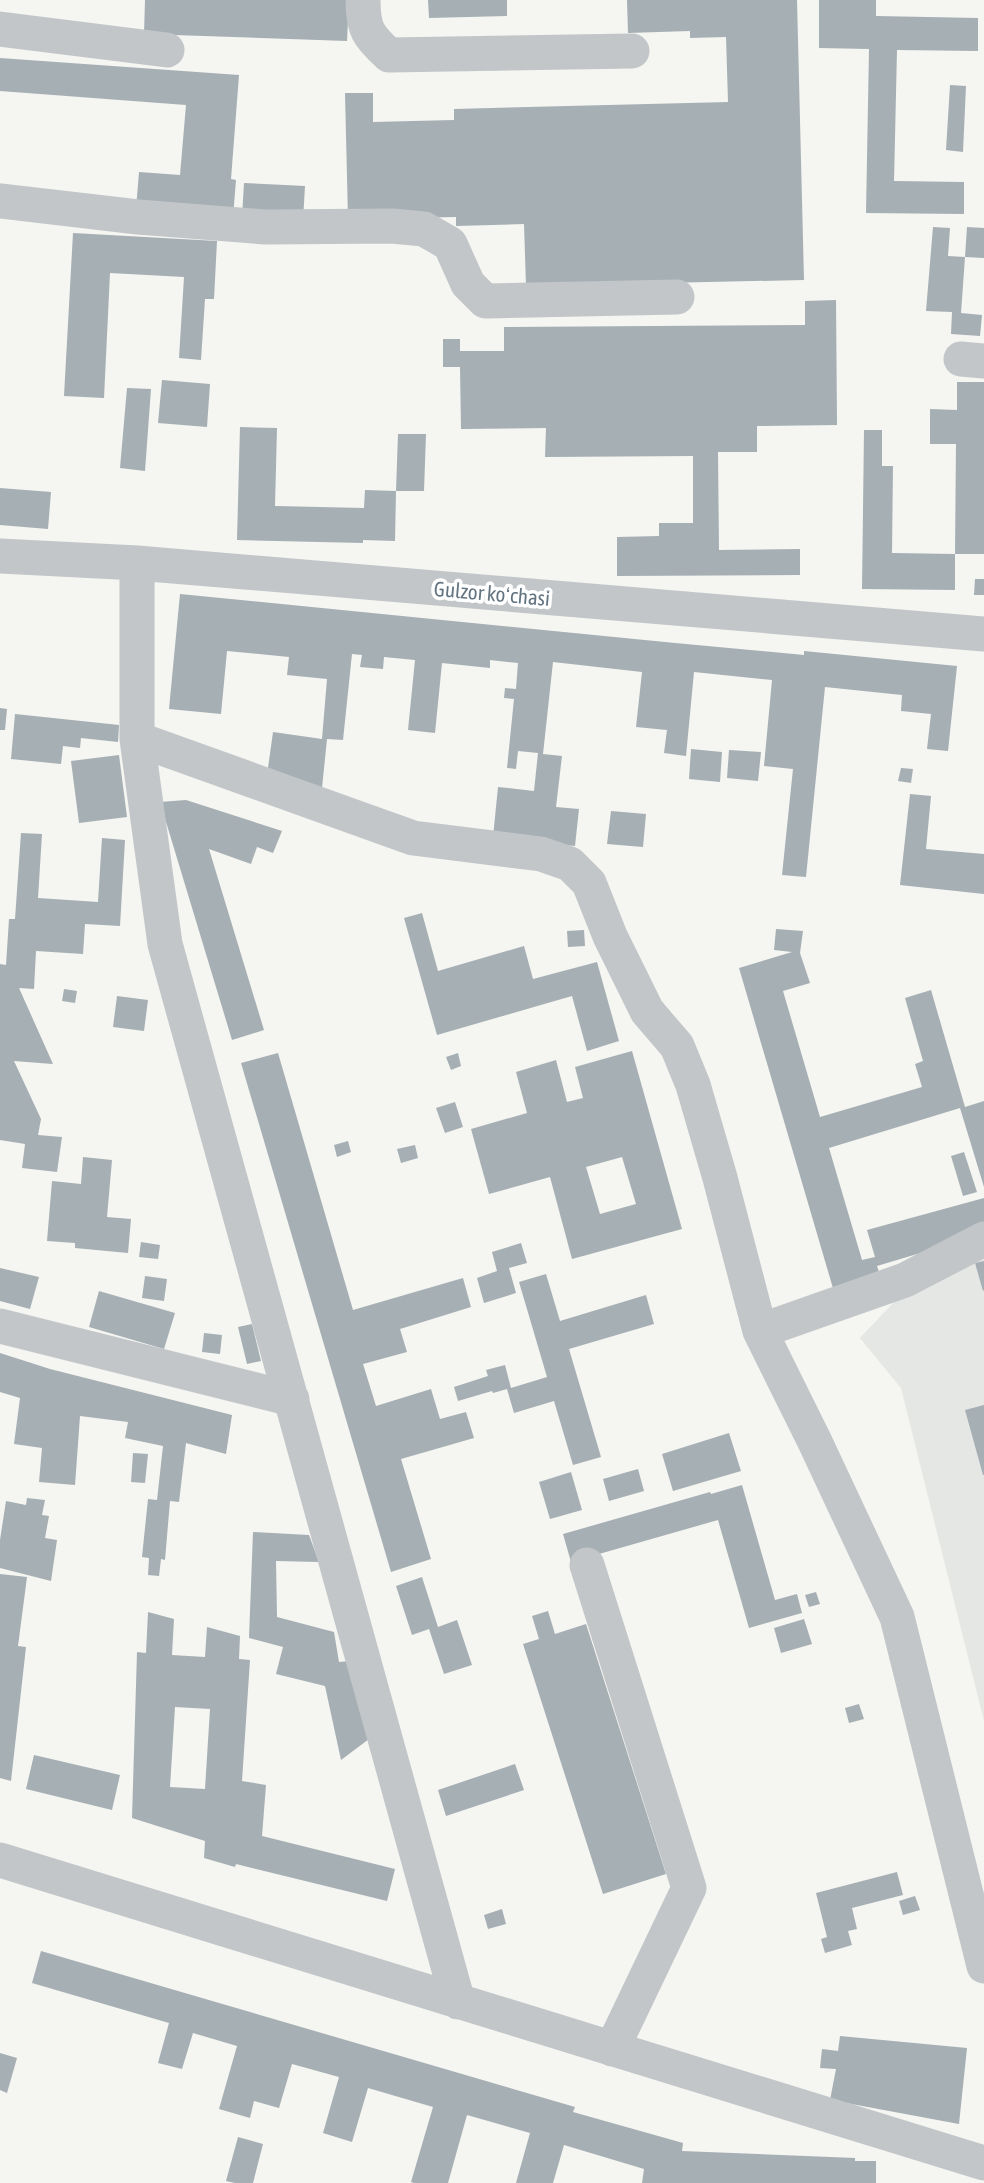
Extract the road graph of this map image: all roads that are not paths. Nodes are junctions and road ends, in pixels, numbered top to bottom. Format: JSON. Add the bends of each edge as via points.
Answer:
{"nodes":[{"id":1,"x":363,"y":0,"type":"edge"},
{"id":2,"x":0,"y":29,"type":"edge"},
{"id":3,"x":167,"y":50,"type":"dead end"},
{"id":4,"x":632,"y":51,"type":"dead end"},
{"id":5,"x":0,"y":201,"type":"edge"},
{"id":6,"x":677,"y":297,"type":"dead end"},
{"id":7,"x":0,"y":556,"type":"edge"},
{"id":8,"x":137,"y":563,"type":"junction"},
{"id":9,"x":984,"y":634,"type":"edge"},
{"id":10,"x":137,"y":738,"type":"junction"},
{"id":11,"x":984,"y":1239,"type":"edge"},
{"id":12,"x":0,"y":1326,"type":"edge"},
{"id":13,"x":760,"y":1331,"type":"junction"},
{"id":14,"x":292,"y":1399,"type":"junction"},
{"id":15,"x":587,"y":1565,"type":"dead end"},
{"id":16,"x":0,"y":1860,"type":"edge"},
{"id":17,"x":984,"y":1966,"type":"edge"},
{"id":18,"x":458,"y":2002,"type":"junction"},
{"id":19,"x":612,"y":2049,"type":"junction"},
{"id":20,"x":984,"y":2163,"type":"edge"}],
"edges":[{"from":1,"to":4,"type":"street","via":[[370,38],[389,55]]},
{"from":2,"to":3,"type":"street"},
{"from":5,"to":6,"type":"street","via":[[265,227],[424,229],[450,244],[468,284],[485,301]]},
{"from":7,"to":8,"type":"street","name":"Gulzor koʻchasi"},
{"from":8,"to":9,"type":"street","name":"Gulzor koʻchasi"},
{"from":8,"to":10,"type":"street"},
{"from":10,"to":13,"type":"street","via":[[413,838],[541,854],[570,864],[589,883],[647,1011],[677,1046],[693,1085]]},
{"from":10,"to":14,"type":"street","via":[[165,944]]},
{"from":11,"to":13,"type":"street","via":[[905,1280]]},
{"from":12,"to":14,"type":"street"},
{"from":13,"to":17,"type":"street","via":[[897,1617]]},
{"from":14,"to":18,"type":"street"},
{"from":15,"to":19,"type":"street","via":[[689,1888]]},
{"from":16,"to":18,"type":"street"},
{"from":18,"to":19,"type":"street"},
{"from":19,"to":20,"type":"street"}]}
